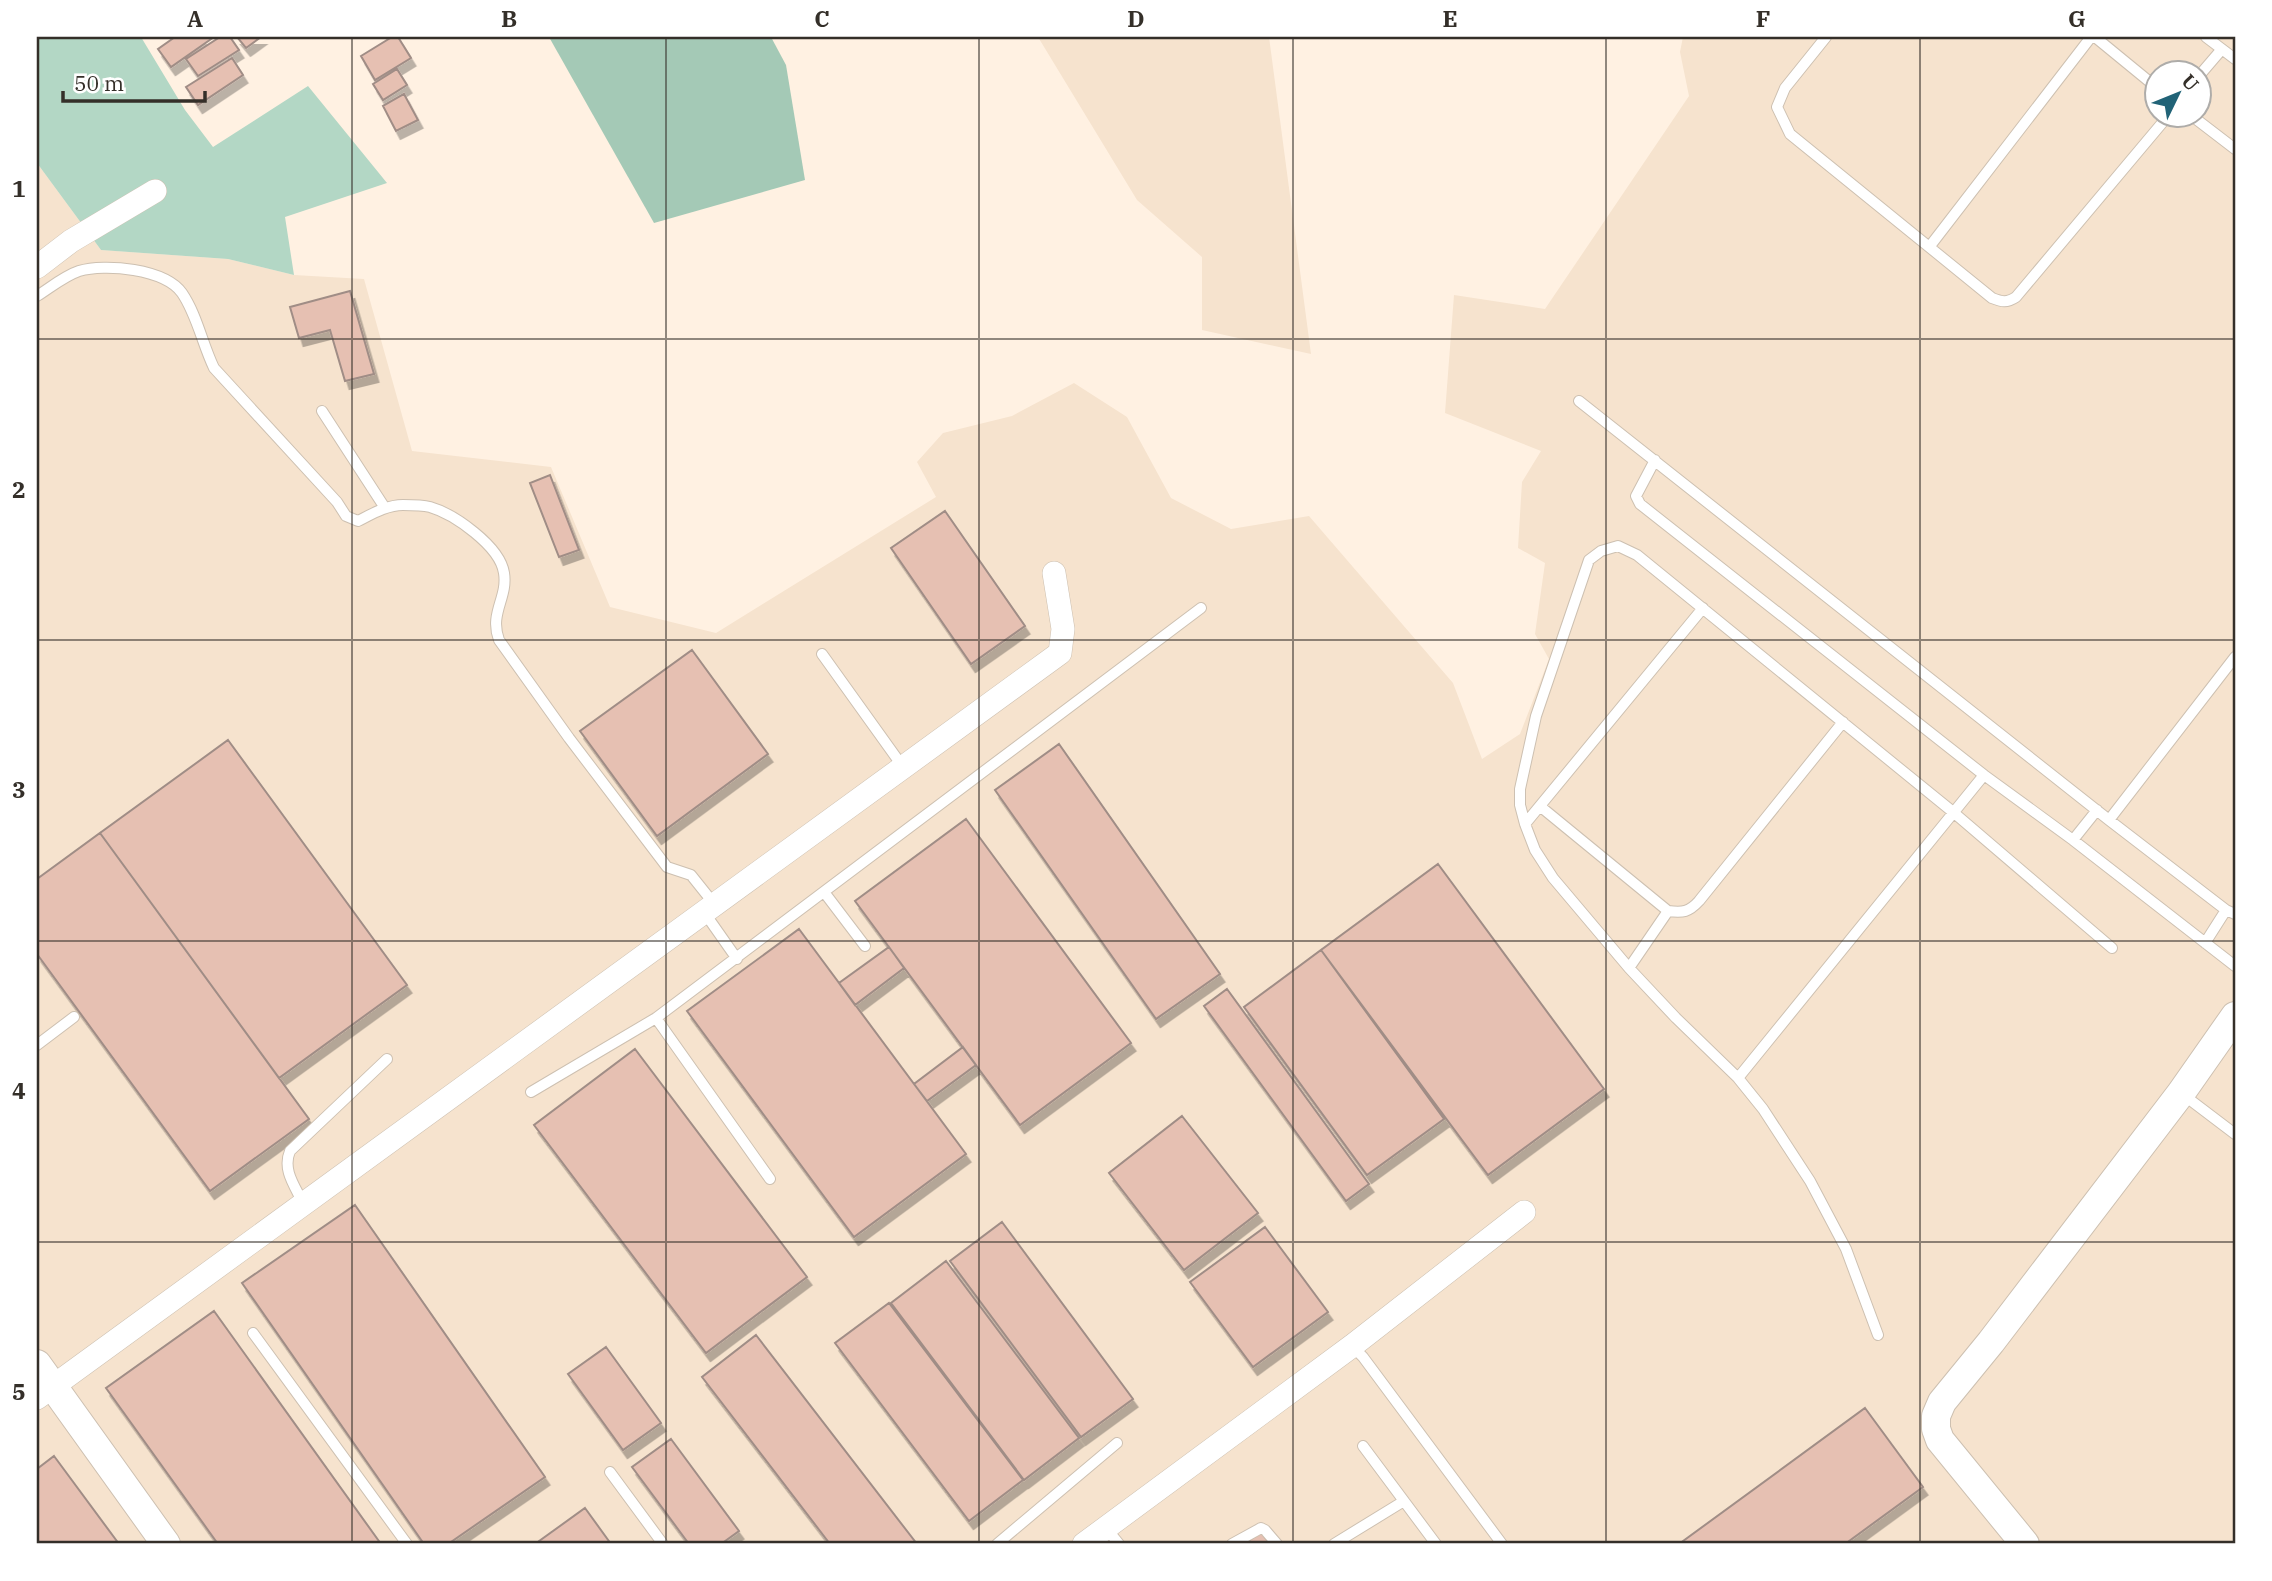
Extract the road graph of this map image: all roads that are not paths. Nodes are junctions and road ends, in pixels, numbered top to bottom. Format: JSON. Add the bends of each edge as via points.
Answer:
{"nodes":[{"id":1,"x":1826,"y":37,"type":"edge"},
{"id":2,"x":2093,"y":37,"type":"edge"},
{"id":3,"x":2206,"y":37,"type":"edge"},
{"id":4,"x":2222,"y":49,"type":"junction"},
{"id":5,"x":2235,"y":59,"type":"edge"},
{"id":6,"x":2212,"y":61,"type":"edge"},
{"id":7,"x":2142,"y":75,"type":"edge"},
{"id":8,"x":2156,"y":130,"type":"edge"},
{"id":9,"x":2210,"y":130,"type":"edge"},
{"id":10,"x":2235,"y":149,"type":"edge"},
{"id":11,"x":155,"y":191,"type":"dead end"},
{"id":12,"x":1930,"y":246,"type":"junction"},
{"id":13,"x":37,"y":267,"type":"edge"},
{"id":14,"x":37,"y":296,"type":"edge"},
{"id":15,"x":1579,"y":401,"type":"dead end"},
{"id":16,"x":322,"y":411,"type":"dead end"},
{"id":17,"x":1655,"y":460,"type":"junction"},
{"id":18,"x":385,"y":508,"type":"junction"},
{"id":19,"x":1054,"y":573,"type":"dead end"},
{"id":20,"x":1201,"y":608,"type":"dead end"},
{"id":21,"x":1703,"y":608,"type":"junction"},
{"id":22,"x":822,"y":654,"type":"dead end"},
{"id":23,"x":2235,"y":657,"type":"edge"},
{"id":24,"x":1843,"y":722,"type":"junction"},
{"id":25,"x":903,"y":767,"type":"junction"},
{"id":26,"x":1984,"y":775,"type":"junction"},
{"id":27,"x":1541,"y":807,"type":"junction"},
{"id":28,"x":2097,"y":810,"type":"junction"},
{"id":29,"x":1954,"y":812,"type":"junction"},
{"id":30,"x":2109,"y":820,"type":"junction"},
{"id":31,"x":1525,"y":824,"type":"junction"},
{"id":32,"x":2073,"y":839,"type":"junction"},
{"id":33,"x":824,"y":892,"type":"junction"},
{"id":34,"x":709,"y":908,"type":"junction"},
{"id":35,"x":1668,"y":911,"type":"junction"},
{"id":36,"x":2231,"y":912,"type":"edge"},
{"id":37,"x":2205,"y":943,"type":"junction"},
{"id":38,"x":865,"y":946,"type":"dead end"},
{"id":39,"x":2112,"y":948,"type":"dead end"},
{"id":40,"x":737,"y":959,"type":"junction"},
{"id":41,"x":2235,"y":966,"type":"edge"},
{"id":42,"x":1629,"y":968,"type":"junction"},
{"id":43,"x":2235,"y":1016,"type":"edge"},
{"id":44,"x":74,"y":1017,"type":"dead end"},
{"id":45,"x":656,"y":1018,"type":"junction"},
{"id":46,"x":37,"y":1045,"type":"edge"},
{"id":47,"x":387,"y":1059,"type":"dead end"},
{"id":48,"x":1738,"y":1078,"type":"junction"},
{"id":49,"x":531,"y":1092,"type":"dead end"},
{"id":50,"x":2181,"y":1093,"type":"junction"},
{"id":51,"x":2235,"y":1134,"type":"edge"},
{"id":52,"x":770,"y":1179,"type":"dead end"},
{"id":53,"x":303,"y":1203,"type":"junction"},
{"id":54,"x":1524,"y":1212,"type":"dead end"},
{"id":55,"x":254,"y":1333,"type":"dead end"},
{"id":56,"x":1878,"y":1335,"type":"dead end"},
{"id":57,"x":1352,"y":1346,"type":"junction"},
{"id":58,"x":42,"y":1383,"type":"edge"},
{"id":59,"x":1116,"y":1443,"type":"dead end"},
{"id":60,"x":1363,"y":1446,"type":"dead end"},
{"id":61,"x":610,"y":1472,"type":"dead end"},
{"id":62,"x":1404,"y":1501,"type":"junction"},
{"id":63,"x":1112,"y":1536,"type":"edge"},
{"id":64,"x":166,"y":1544,"type":"edge"},
{"id":65,"x":407,"y":1544,"type":"edge"},
{"id":66,"x":663,"y":1544,"type":"edge"},
{"id":67,"x":997,"y":1544,"type":"edge"},
{"id":68,"x":1084,"y":1544,"type":"edge"},
{"id":69,"x":1232,"y":1544,"type":"edge"},
{"id":70,"x":1277,"y":1544,"type":"edge"},
{"id":71,"x":1334,"y":1544,"type":"edge"},
{"id":72,"x":1436,"y":1544,"type":"edge"},
{"id":73,"x":1502,"y":1544,"type":"edge"},
{"id":74,"x":2025,"y":1544,"type":"edge"}],
"edges":[{"from":1,"to":12,"type":"lane","via":[[1781,97],[1777,107],[1785,125],[1790,134]]},
{"from":2,"to":7,"type":"lane"},
{"from":2,"to":12,"type":"lane"},
{"from":3,"to":4,"type":"lane"},
{"from":4,"to":5,"type":"lane"},
{"from":4,"to":6,"type":"lane"},
{"from":8,"to":12,"type":"lane","via":[[2008,302],[1992,298]]},
{"from":9,"to":10,"type":"lane"},
{"from":11,"to":13,"type":"street"},
{"from":14,"to":18,"type":"lane","via":[[79,271],[98,268],[128,269],[172,283],[193,312],[214,368],[346,516],[358,521]]},
{"from":15,"to":17,"type":"lane"},
{"from":16,"to":18,"type":"lane"},
{"from":17,"to":26,"type":"lane","via":[[1636,496],[1640,504]]},
{"from":17,"to":28,"type":"lane"},
{"from":18,"to":34,"type":"lane","via":[[429,507],[456,519],[494,553],[505,570],[495,618],[499,640],[667,867],[691,875]]},
{"from":19,"to":25,"type":"street","via":[[1063,629],[1060,653]]},
{"from":20,"to":33,"type":"lane"},
{"from":21,"to":24,"type":"lane"},
{"from":21,"to":27,"type":"lane"},
{"from":21,"to":31,"type":"lane","via":[[1637,555],[1618,546],[1588,560],[1536,716],[1520,789]]},
{"from":22,"to":25,"type":"lane"},
{"from":23,"to":30,"type":"lane"},
{"from":24,"to":29,"type":"lane"},
{"from":24,"to":35,"type":"lane","via":[[1692,909]]},
{"from":25,"to":34,"type":"street"},
{"from":26,"to":29,"type":"lane"},
{"from":26,"to":32,"type":"lane"},
{"from":27,"to":31,"type":"lane"},
{"from":27,"to":35,"type":"lane"},
{"from":28,"to":30,"type":"lane"},
{"from":28,"to":32,"type":"lane"},
{"from":29,"to":39,"type":"lane"},
{"from":29,"to":48,"type":"lane"},
{"from":30,"to":36,"type":"lane"},
{"from":31,"to":42,"type":"lane","via":[[1553,878]]},
{"from":32,"to":37,"type":"lane"},
{"from":33,"to":38,"type":"lane"},
{"from":33,"to":40,"type":"lane"},
{"from":34,"to":40,"type":"lane"},
{"from":34,"to":53,"type":"street"},
{"from":35,"to":42,"type":"lane"},
{"from":36,"to":37,"type":"lane"},
{"from":37,"to":41,"type":"lane"},
{"from":40,"to":45,"type":"lane"},
{"from":42,"to":48,"type":"lane"},
{"from":43,"to":50,"type":"street"},
{"from":44,"to":46,"type":"lane"},
{"from":45,"to":49,"type":"lane"},
{"from":45,"to":52,"type":"lane"},
{"from":47,"to":53,"type":"lane","via":[[290,1151],[288,1171]]},
{"from":48,"to":56,"type":"lane","via":[[1810,1181],[1846,1249]]},
{"from":50,"to":51,"type":"lane"},
{"from":50,"to":74,"type":"street","via":[[1942,1402],[1936,1416],[1940,1440]]},
{"from":53,"to":58,"type":"street"},
{"from":54,"to":57,"type":"street"},
{"from":55,"to":65,"type":"lane"},
{"from":57,"to":63,"type":"street"},
{"from":57,"to":73,"type":"lane"},
{"from":58,"to":64,"type":"street"},
{"from":59,"to":67,"type":"lane"},
{"from":60,"to":62,"type":"lane"},
{"from":61,"to":66,"type":"lane"},
{"from":62,"to":71,"type":"lane"},
{"from":62,"to":72,"type":"lane"},
{"from":63,"to":68,"type":"street"},
{"from":69,"to":70,"type":"lane","via":[[1261,1528]]}]}
